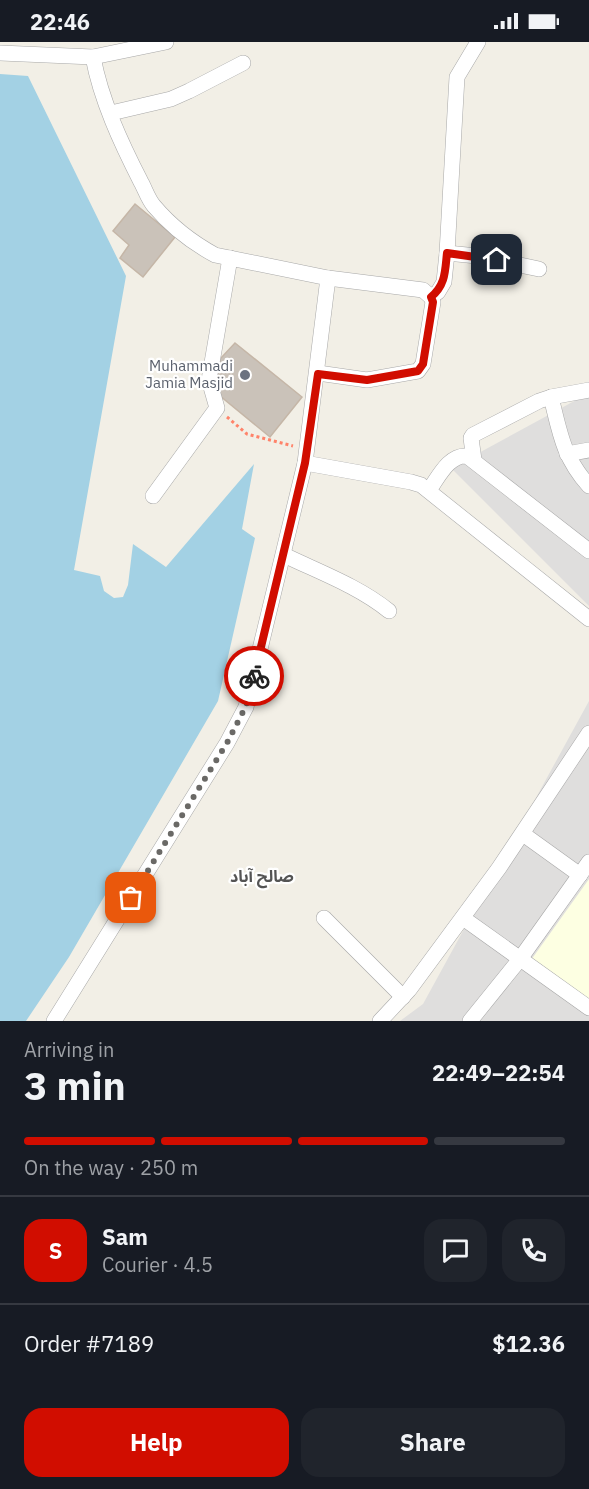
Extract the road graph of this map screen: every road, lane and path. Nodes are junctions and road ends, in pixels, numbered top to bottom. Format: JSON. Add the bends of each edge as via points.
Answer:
{"nodes":[{"id":1,"x":166,"y":42,"type":"edge"},
{"id":2,"x":478,"y":42,"type":"edge"},
{"id":3,"x":0,"y":52,"type":"edge"},
{"id":4,"x":93,"y":57,"type":"junction"},
{"id":5,"x":243,"y":63,"type":"dead end"},
{"id":6,"x":111,"y":113,"type":"junction"},
{"id":7,"x":447,"y":253,"type":"junction"},
{"id":8,"x":230,"y":258,"type":"junction"},
{"id":9,"x":539,"y":269,"type":"dead end"},
{"id":10,"x":328,"y":278,"type":"junction"},
{"id":11,"x":431,"y":297,"type":"junction"},
{"id":12,"x":318,"y":374,"type":"junction"},
{"id":13,"x":589,"y":390,"type":"edge"},
{"id":14,"x":551,"y":397,"type":"junction"},
{"id":15,"x":217,"y":408,"type":"junction"},
{"id":16,"x":589,"y":450,"type":"edge"},
{"id":17,"x":567,"y":454,"type":"junction"},
{"id":18,"x":306,"y":456,"type":"junction"},
{"id":19,"x":474,"y":460,"type":"junction"},
{"id":20,"x":589,"y":486,"type":"edge"},
{"id":21,"x":429,"y":490,"type":"junction"},
{"id":22,"x":153,"y":496,"type":"dead end"},
{"id":23,"x":589,"y":551,"type":"edge"},
{"id":24,"x":284,"y":555,"type":"junction"},
{"id":25,"x":389,"y":611,"type":"dead end"},
{"id":26,"x":589,"y":619,"type":"edge"},
{"id":27,"x":589,"y":733,"type":"edge"},
{"id":28,"x":523,"y":834,"type":"junction"},
{"id":29,"x":589,"y":862,"type":"edge"},
{"id":30,"x":580,"y":875,"type":"junction"},
{"id":31,"x":324,"y":918,"type":"dead end"},
{"id":32,"x":463,"y":918,"type":"junction"},
{"id":33,"x":520,"y":959,"type":"junction"},
{"id":34,"x":403,"y":997,"type":"junction"},
{"id":35,"x":589,"y":1008,"type":"edge"},
{"id":36,"x":472,"y":1020,"type":"edge"},
{"id":37,"x":54,"y":1021,"type":"edge"},
{"id":38,"x":380,"y":1021,"type":"edge"}],
"edges":[{"from":1,"to":4,"type":"street"},
{"from":2,"to":7,"type":"street","via":[[457,77]]},
{"from":3,"to":4,"type":"street"},
{"from":4,"to":6,"type":"street"},
{"from":5,"to":6,"type":"street","via":[[171,99]]},
{"from":6,"to":8,"type":"street","via":[[153,204],[199,247]]},
{"from":7,"to":9,"type":"street"},
{"from":7,"to":11,"type":"street","via":[[444,282]]},
{"from":8,"to":10,"type":"street"},
{"from":8,"to":15,"type":"street","via":[[209,380]]},
{"from":10,"to":11,"type":"street","via":[[423,290]]},
{"from":10,"to":12,"type":"street"},
{"from":11,"to":12,"type":"street","via":[[423,364],[418,371],[367,380]]},
{"from":12,"to":18,"type":"street"},
{"from":13,"to":14,"type":"street"},
{"from":14,"to":17,"type":"street"},
{"from":14,"to":19,"type":"street","via":[[473,435]]},
{"from":15,"to":18,"type":"path","via":[[247,434]]},
{"from":15,"to":22,"type":"street"},
{"from":16,"to":17,"type":"street"},
{"from":17,"to":20,"type":"street","via":[[575,471]]},
{"from":18,"to":21,"type":"street"},
{"from":18,"to":24,"type":"street"},
{"from":19,"to":21,"type":"street","via":[[463,455],[454,459]]},
{"from":19,"to":23,"type":"street"},
{"from":21,"to":26,"type":"street"},
{"from":24,"to":25,"type":"street","via":[[374,599]]},
{"from":24,"to":37,"type":"street","via":[[238,723]]},
{"from":27,"to":28,"type":"street"},
{"from":28,"to":30,"type":"street"},
{"from":28,"to":32,"type":"street"},
{"from":29,"to":30,"type":"street"},
{"from":30,"to":33,"type":"street"},
{"from":31,"to":34,"type":"street"},
{"from":32,"to":33,"type":"street"},
{"from":32,"to":34,"type":"street"},
{"from":33,"to":35,"type":"street"},
{"from":33,"to":36,"type":"street"},
{"from":34,"to":38,"type":"street"}]}
